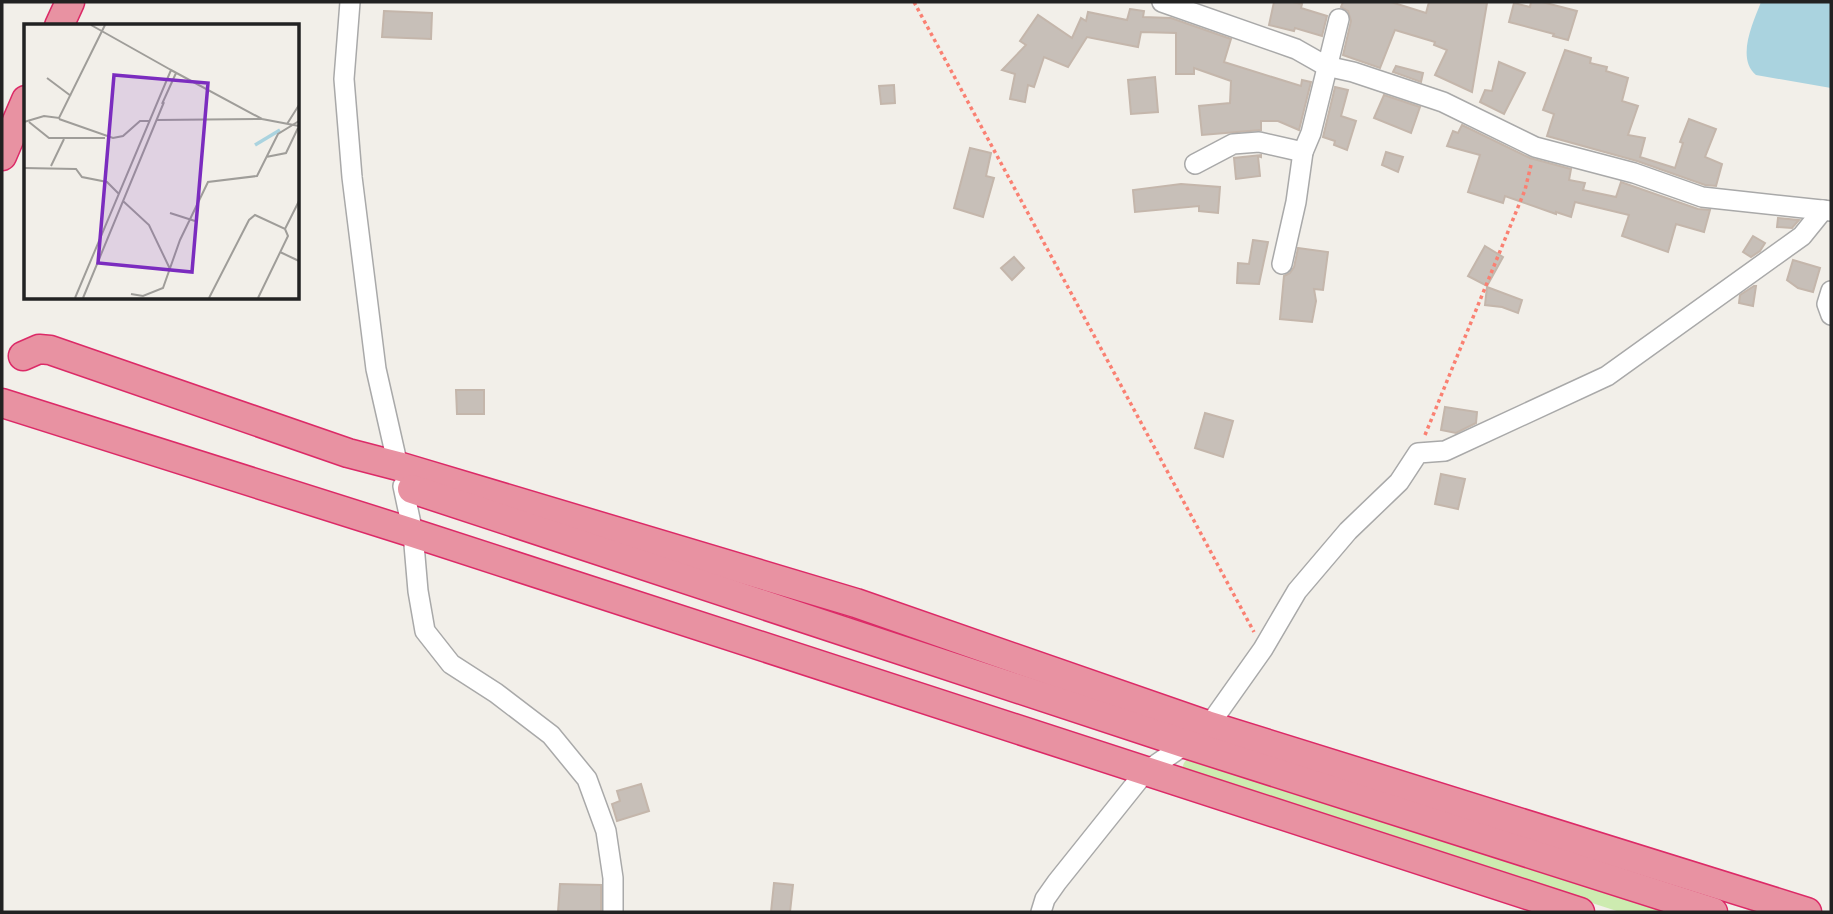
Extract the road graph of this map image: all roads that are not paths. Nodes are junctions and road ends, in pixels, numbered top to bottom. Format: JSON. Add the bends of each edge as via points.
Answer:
{"nodes":[{"id":1,"x":70,"y":2,"type":"edge"},
{"id":2,"x":350,"y":2,"type":"edge"},
{"id":3,"x":1178,"y":4,"type":"edge"},
{"id":4,"x":1339,"y":19,"type":"dead end"},
{"id":5,"x":60,"y":24,"type":"edge"},
{"id":6,"x":1325,"y":66,"type":"junction"},
{"id":7,"x":24,"y":105,"type":"edge"},
{"id":8,"x":1303,"y":152,"type":"junction"},
{"id":9,"x":2,"y":156,"type":"edge"},
{"id":10,"x":1195,"y":164,"type":"dead end"},
{"id":11,"x":1827,"y":211,"type":"edge"},
{"id":12,"x":1282,"y":264,"type":"dead end"},
{"id":13,"x":1831,"y":291,"type":"edge"},
{"id":14,"x":1831,"y":314,"type":"edge"},
{"id":15,"x":12,"y":353,"type":"edge"},
{"id":16,"x":2,"y":403,"type":"edge"},
{"id":17,"x":400,"y":476,"type":"junction"},
{"id":18,"x":413,"y":533,"type":"junction"},
{"id":19,"x":1197,"y":734,"type":"junction"},
{"id":20,"x":1145,"y":772,"type":"junction"},
{"id":21,"x":613,"y":912,"type":"edge"},
{"id":22,"x":1041,"y":912,"type":"edge"},
{"id":23,"x":1580,"y":912,"type":"edge"},
{"id":24,"x":1713,"y":912,"type":"edge"},
{"id":25,"x":1807,"y":912,"type":"edge"}],
"edges":[{"from":1,"to":5,"type":"highway"},
{"from":2,"to":17,"type":"street","via":[[344,79],[352,177],[376,369]]},
{"from":3,"to":6,"type":"street"},
{"from":4,"to":6,"type":"street"},
{"from":6,"to":8,"type":"street"},
{"from":6,"to":11,"type":"street","via":[[1443,102],[1535,147],[1702,197]]},
{"from":7,"to":9,"type":"highway"},
{"from":8,"to":10,"type":"street","via":[[1259,142],[1233,144]]},
{"from":8,"to":12,"type":"street"},
{"from":11,"to":19,"type":"street","via":[[1802,236],[1607,376],[1445,451],[1418,453],[1399,482],[1348,531],[1297,591],[1263,649]]},
{"from":13,"to":14,"type":"street","via":[[1827,304]]},
{"from":15,"to":17,"type":"highway"},
{"from":16,"to":18,"type":"highway"},
{"from":17,"to":18,"type":"street"},
{"from":17,"to":19,"type":"highway"},
{"from":18,"to":20,"type":"highway"},
{"from":18,"to":21,"type":"street","via":[[425,631],[451,664],[551,735],[587,779],[606,831]]},
{"from":19,"to":20,"type":"street"},
{"from":19,"to":24,"type":"highway"},
{"from":19,"to":25,"type":"highway"},
{"from":20,"to":22,"type":"street","via":[[1057,882]]},
{"from":20,"to":23,"type":"highway"}]}
